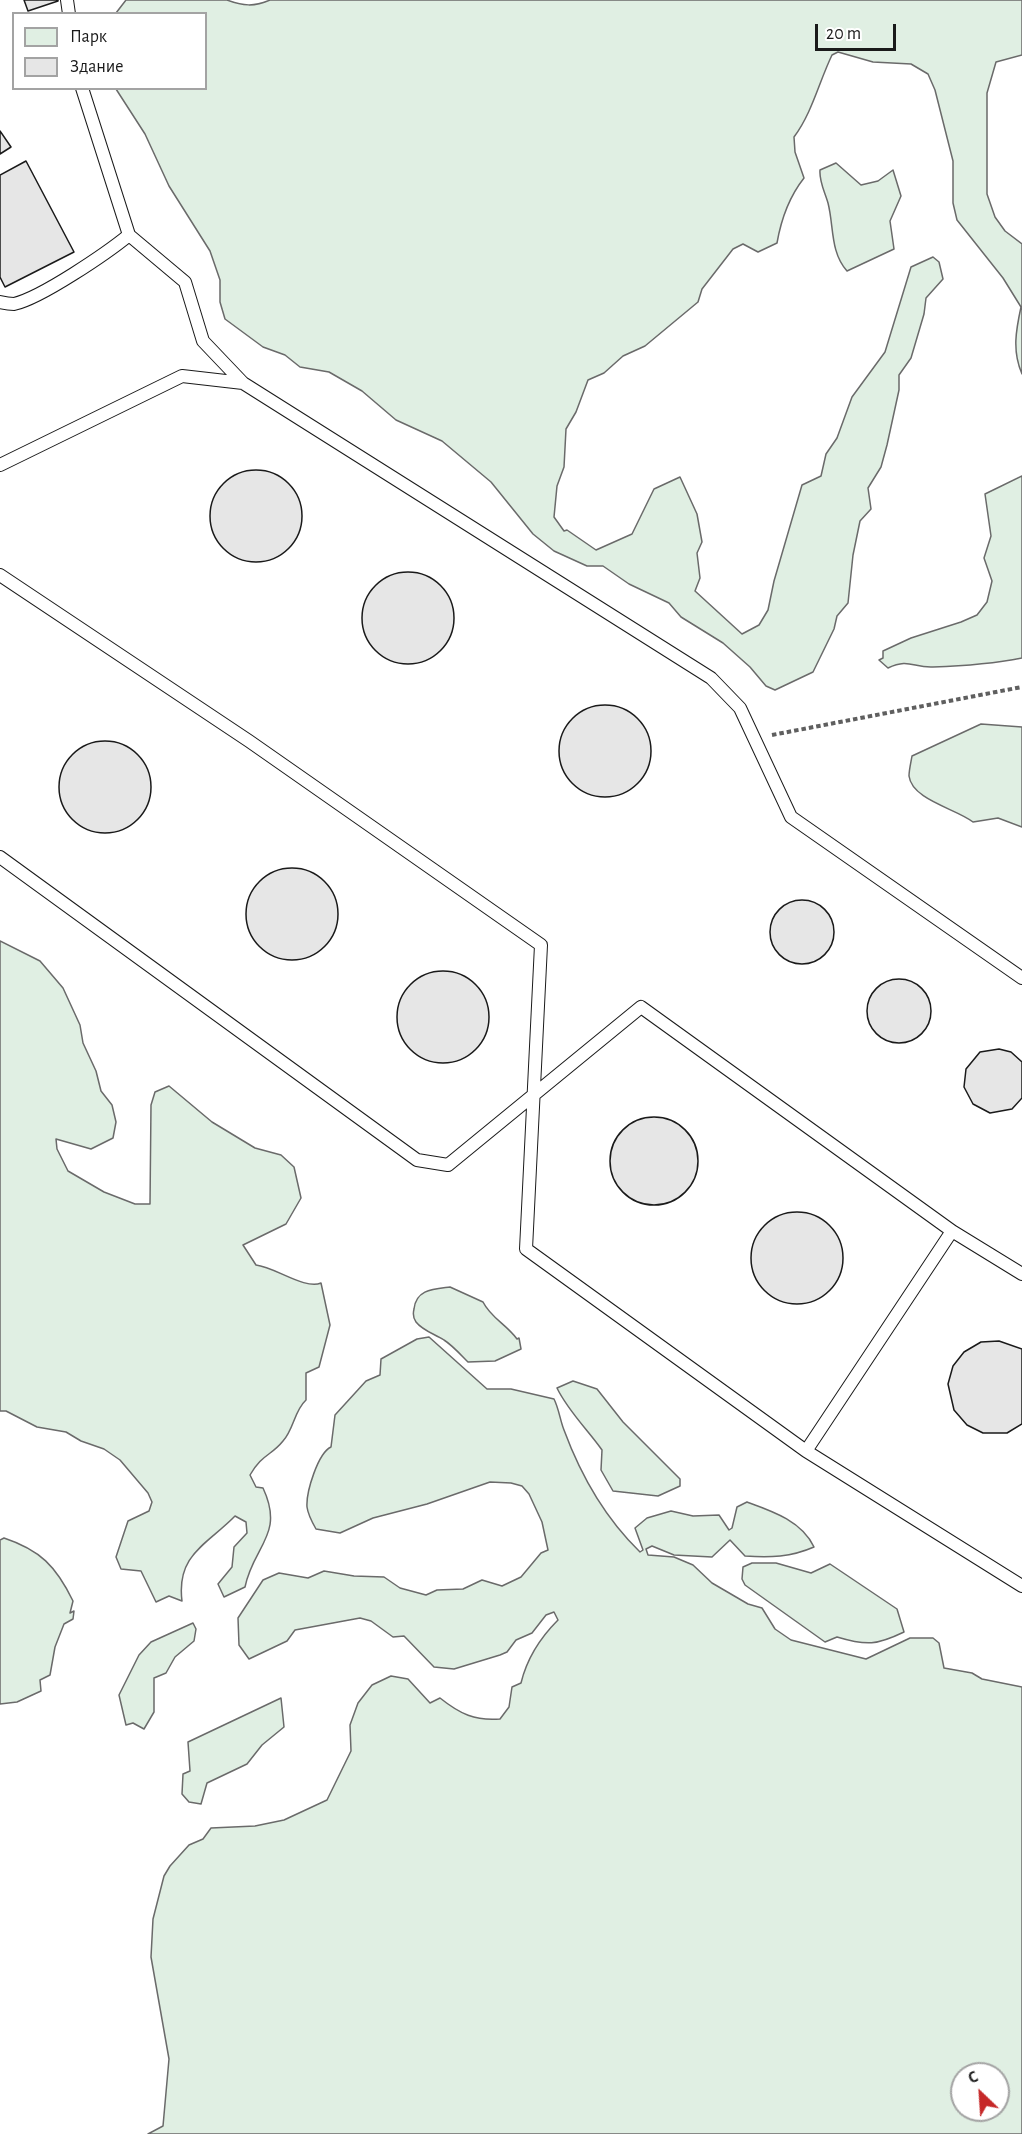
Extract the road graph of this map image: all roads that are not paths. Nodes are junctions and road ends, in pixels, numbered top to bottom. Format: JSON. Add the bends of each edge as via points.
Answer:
{"nodes":[{"id":1,"x":83,"y":90,"type":"edge"},
{"id":2,"x":129,"y":234,"type":"junction"},
{"id":3,"x":0,"y":302,"type":"edge"},
{"id":4,"x":243,"y":383,"type":"junction"},
{"id":5,"x":0,"y":465,"type":"edge"},
{"id":6,"x":0,"y":575,"type":"edge"},
{"id":7,"x":0,"y":857,"type":"edge"},
{"id":8,"x":1022,"y":978,"type":"edge"},
{"id":9,"x":533,"y":1093,"type":"junction"},
{"id":10,"x":952,"y":1231,"type":"junction"},
{"id":11,"x":1022,"y":1274,"type":"edge"},
{"id":12,"x":806,"y":1451,"type":"junction"},
{"id":13,"x":1022,"y":1586,"type":"edge"}],
"edges":[{"from":1,"to":2,"type":"lane"},
{"from":2,"to":3,"type":"lane","via":[[54,285],[14,304]]},
{"from":2,"to":4,"type":"lane","via":[[185,282],[203,341]]},
{"from":4,"to":5,"type":"lane","via":[[182,376]]},
{"from":4,"to":8,"type":"lane","via":[[711,678],[740,708],[791,817]]},
{"from":6,"to":9,"type":"lane","via":[[249,741],[541,945]]},
{"from":7,"to":9,"type":"lane","via":[[417,1160],[448,1165]]},
{"from":9,"to":10,"type":"lane","via":[[641,1007]]},
{"from":9,"to":12,"type":"lane","via":[[526,1249]]},
{"from":10,"to":11,"type":"lane"},
{"from":10,"to":12,"type":"lane"},
{"from":12,"to":13,"type":"lane"}]}
